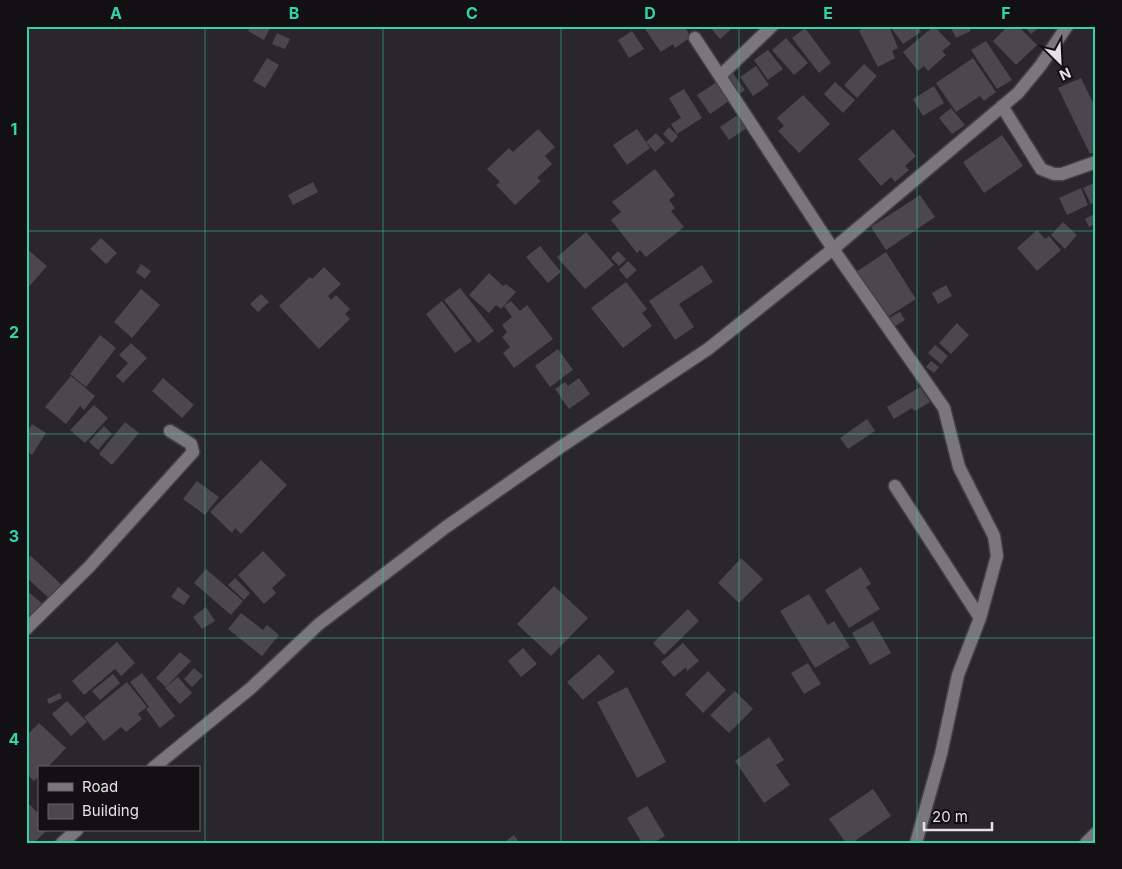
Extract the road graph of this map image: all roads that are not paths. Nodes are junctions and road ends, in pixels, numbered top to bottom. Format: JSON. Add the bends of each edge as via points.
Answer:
{"nodes":[{"id":1,"x":772,"y":26,"type":"edge"},
{"id":2,"x":1067,"y":26,"type":"edge"},
{"id":3,"x":695,"y":38,"type":"dead end"},
{"id":4,"x":720,"y":76,"type":"junction"},
{"id":5,"x":1002,"y":106,"type":"junction"},
{"id":6,"x":1096,"y":162,"type":"edge"},
{"id":7,"x":833,"y":249,"type":"junction"},
{"id":8,"x":170,"y":431,"type":"dead end"},
{"id":9,"x":895,"y":486,"type":"dead end"},
{"id":10,"x":980,"y":618,"type":"junction"},
{"id":11,"x":26,"y":629,"type":"edge"},
{"id":12,"x":155,"y":766,"type":"edge"},
{"id":13,"x":75,"y":832,"type":"edge"},
{"id":14,"x":1096,"y":833,"type":"edge"},
{"id":15,"x":62,"y":843,"type":"edge"},
{"id":16,"x":916,"y":843,"type":"edge"},
{"id":17,"x":1086,"y":843,"type":"edge"}],
"edges":[{"from":1,"to":4,"type":"street"},
{"from":2,"to":5,"type":"street","via":[[1041,65],[1018,93]]},
{"from":3,"to":4,"type":"street"},
{"from":4,"to":7,"type":"street"},
{"from":5,"to":6,"type":"street","via":[[1041,169],[1062,174]]},
{"from":5,"to":7,"type":"street"},
{"from":7,"to":10,"type":"street","via":[[944,408],[959,467],[994,536],[997,556]]},
{"from":7,"to":12,"type":"street","via":[[708,349],[542,459],[327,618],[252,688]]},
{"from":8,"to":11,"type":"street","via":[[192,444],[193,452],[89,567]]},
{"from":9,"to":10,"type":"street"},
{"from":10,"to":16,"type":"street","via":[[958,675],[941,754]]},
{"from":13,"to":15,"type":"street"},
{"from":14,"to":17,"type":"street"}]}
